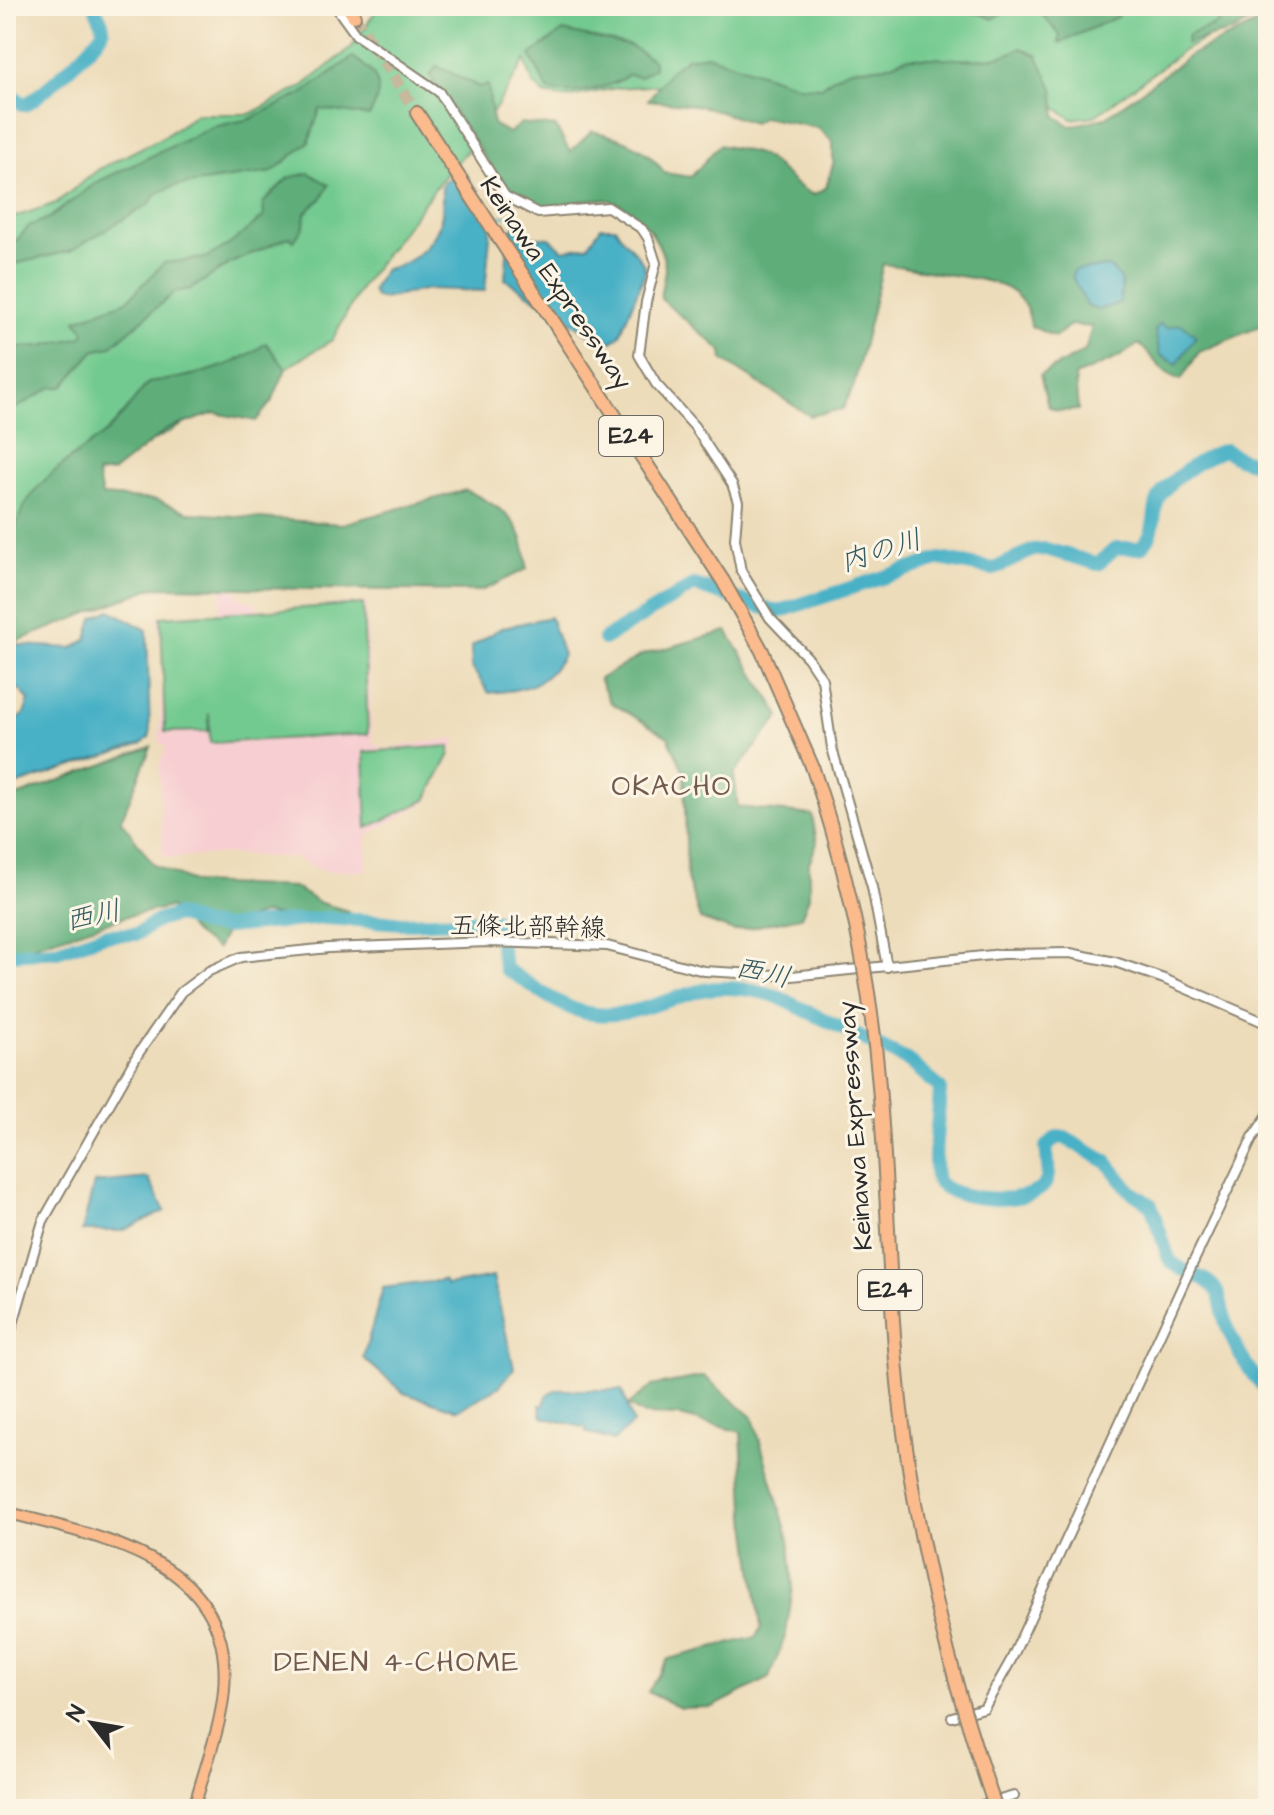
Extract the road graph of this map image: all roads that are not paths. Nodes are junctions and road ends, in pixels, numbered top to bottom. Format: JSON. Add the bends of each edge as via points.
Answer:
{"nodes":[{"id":1,"x":335,"y":6,"type":"edge"},
{"id":2,"x":349,"y":15,"type":"edge"},
{"id":3,"x":417,"y":113,"type":"tunnel mouth"},
{"id":4,"x":887,"y":967,"type":"junction"},
{"id":5,"x":1268,"y":1024,"type":"edge"},
{"id":6,"x":1268,"y":1115,"type":"edge"},
{"id":7,"x":6,"y":1348,"type":"edge"},
{"id":8,"x":6,"y":1512,"type":"edge"},
{"id":9,"x":952,"y":1717,"type":"dead end"},
{"id":10,"x":1014,"y":1796,"type":"dead end"},
{"id":11,"x":194,"y":1809,"type":"edge"},
{"id":12,"x":982,"y":1809,"type":"edge"},
{"id":13,"x":996,"y":1809,"type":"edge"}],
"edges":[{"from":1,"to":2,"type":"street"},
{"from":2,"to":4,"type":"street","via":[[356,35],[439,92],[505,196],[538,213],[608,207],[648,238],[656,263],[639,355],[656,384],[707,443],[737,493],[735,548],[744,577],[822,679],[832,748],[872,887]]},
{"from":3,"to":13,"type":"highway","name":"Keinawa Expressway","number":"E24","bridge":true,"via":[[696,537],[762,651],[812,766],[843,867],[869,1002],[901,1411],[926,1564]]},
{"from":4,"to":5,"type":"street","name":"五條北部幹線","via":[[1002,954],[1070,953],[1152,975]]},
{"from":4,"to":7,"type":"street","name":"五條北部幹線","via":[[792,976],[741,974],[704,971],[607,946],[488,942],[291,951],[224,964],[181,992],[165,1010],[68,1172],[43,1221]]},
{"from":6,"to":9,"type":"street","via":[[1191,1267],[1011,1660],[984,1708]]},
{"from":8,"to":11,"type":"main road","via":[[147,1556],[177,1573],[211,1618],[220,1642],[224,1693]]},
{"from":10,"to":12,"type":"street"}]}
